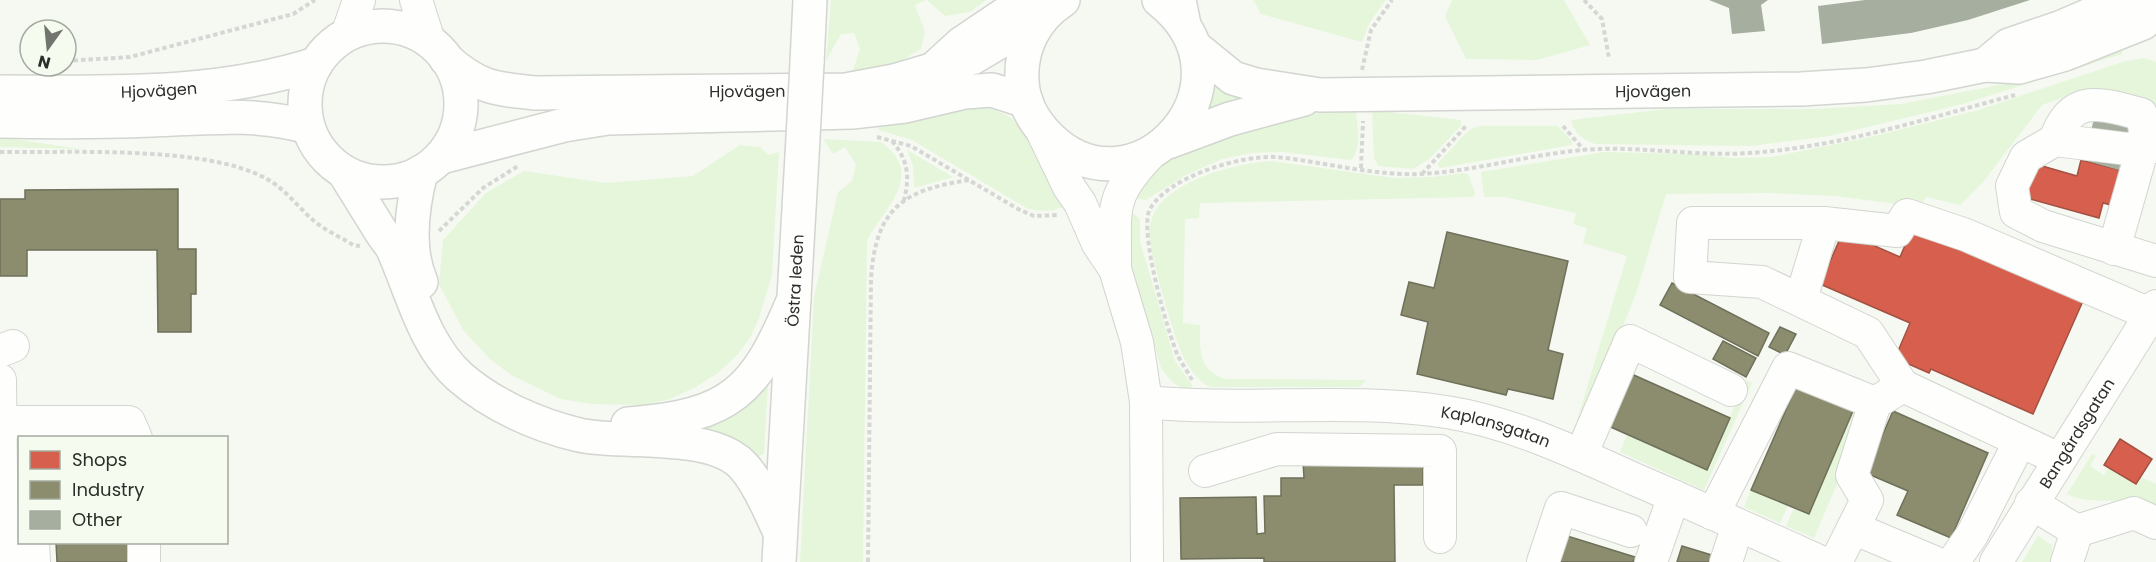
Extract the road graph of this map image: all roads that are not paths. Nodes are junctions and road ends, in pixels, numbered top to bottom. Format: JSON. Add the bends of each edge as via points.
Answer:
{"nodes":[{"id":1,"x":359,"y":0,"type":"edge"},
{"id":2,"x":416,"y":0,"type":"edge"},
{"id":3,"x":810,"y":0,"type":"edge"},
{"id":4,"x":1159,"y":0,"type":"edge"},
{"id":5,"x":2141,"y":3,"type":"edge"},
{"id":6,"x":1044,"y":5,"type":"edge"},
{"id":7,"x":1186,"y":24,"type":"edge"},
{"id":8,"x":347,"y":35,"type":"junction"},
{"id":9,"x":438,"y":50,"type":"junction"},
{"id":10,"x":316,"y":64,"type":"junction"},
{"id":11,"x":0,"y":92,"type":"edge"},
{"id":12,"x":1320,"y":95,"type":"junction"},
{"id":13,"x":1026,"y":101,"type":"junction"},
{"id":14,"x":0,"y":121,"type":"edge"},
{"id":15,"x":308,"y":127,"type":"junction"},
{"id":16,"x":1041,"y":129,"type":"junction"},
{"id":17,"x":2055,"y":140,"type":"junction"},
{"id":18,"x":2150,"y":147,"type":"edge"},
{"id":19,"x":1158,"y":148,"type":"junction"},
{"id":20,"x":431,"y":165,"type":"junction"},
{"id":21,"x":344,"y":172,"type":"junction"},
{"id":22,"x":1824,"y":223,"type":"junction"},
{"id":23,"x":2114,"y":249,"type":"junction"},
{"id":24,"x":2156,"y":261,"type":"edge"},
{"id":25,"x":1115,"y":269,"type":"junction"},
{"id":26,"x":794,"y":299,"type":"junction"},
{"id":27,"x":1801,"y":299,"type":"junction"},
{"id":28,"x":2154,"y":310,"type":"edge"},
{"id":29,"x":0,"y":380,"type":"edge"},
{"id":30,"x":1904,"y":386,"type":"junction"},
{"id":31,"x":1731,"y":390,"type":"dead end"},
{"id":32,"x":1146,"y":402,"type":"junction"},
{"id":33,"x":1875,"y":403,"type":"junction"},
{"id":34,"x":1276,"y":405,"type":"junction"},
{"id":35,"x":33,"y":428,"type":"edge"},
{"id":36,"x":135,"y":436,"type":"edge"},
{"id":37,"x":2020,"y":441,"type":"junction"},
{"id":38,"x":1277,"y":448,"type":"junction"},
{"id":39,"x":1581,"y":455,"type":"junction"},
{"id":40,"x":2059,"y":459,"type":"junction"},
{"id":41,"x":1205,"y":471,"type":"dead end"},
{"id":42,"x":18,"y":484,"type":"edge"},
{"id":43,"x":1674,"y":496,"type":"junction"},
{"id":44,"x":2031,"y":503,"type":"junction"},
{"id":45,"x":1726,"y":519,"type":"junction"},
{"id":46,"x":2156,"y":523,"type":"edge"},
{"id":47,"x":1853,"y":528,"type":"junction"},
{"id":48,"x":1631,"y":531,"type":"dead end"},
{"id":49,"x":2077,"y":531,"type":"junction"},
{"id":50,"x":1440,"y":537,"type":"dead end"},
{"id":51,"x":33,"y":544,"type":"edge"},
{"id":52,"x":51,"y":544,"type":"edge"},
{"id":53,"x":144,"y":544,"type":"edge"},
{"id":54,"x":779,"y":547,"type":"edge"},
{"id":55,"x":1,"y":548,"type":"edge"},
{"id":56,"x":34,"y":562,"type":"edge"},
{"id":57,"x":51,"y":562,"type":"edge"},
{"id":58,"x":144,"y":562,"type":"edge"},
{"id":59,"x":1147,"y":562,"type":"edge"},
{"id":60,"x":1543,"y":562,"type":"edge"},
{"id":61,"x":1651,"y":562,"type":"edge"},
{"id":62,"x":1726,"y":562,"type":"edge"},
{"id":63,"x":1821,"y":562,"type":"edge"},
{"id":64,"x":1836,"y":562,"type":"edge"},
{"id":65,"x":1934,"y":562,"type":"edge"},
{"id":66,"x":1953,"y":562,"type":"edge"},
{"id":67,"x":1996,"y":562,"type":"edge"},
{"id":68,"x":2067,"y":562,"type":"edge"}],
"edges":[{"from":1,"to":8,"type":"street"},
{"from":2,"to":9,"type":"street"},
{"from":3,"to":26,"type":"main road","name":"Östra leden","bridge":true},
{"from":4,"to":7,"type":"main road","name":"Hjovägen"},
{"from":5,"to":12,"type":"main road","name":"Hjovägen","via":[[2143,23],[2065,54],[2019,67],[1985,65],[1896,81],[1801,89]]},
{"from":6,"to":9,"type":"main road","name":"Hjovägen","via":[[961,44],[937,66],[894,81],[846,90],[535,93],[497,89],[467,77]]},
{"from":6,"to":13,"type":"main road","via":[[1025,49],[1022,84]]},
{"from":7,"to":12,"type":"main road","name":"Hjovägen","via":[[1233,78]]},
{"from":7,"to":19,"type":"main road","via":[[1199,74],[1195,100],[1189,116]]},
{"from":8,"to":9,"type":"main road","via":[[389,26],[410,31]]},
{"from":8,"to":10,"type":"main road","via":[[329,47]]},
{"from":9,"to":20,"type":"main road","via":[[456,77],[460,119],[453,139]]},
{"from":10,"to":11,"type":"main road","name":"Hjovägen","via":[[190,89],[144,93]]},
{"from":10,"to":15,"type":"main road","via":[[307,84],[304,106]]},
{"from":12,"to":19,"type":"main road","name":"Hjovägen","via":[[1230,119]]},
{"from":13,"to":16,"type":"main road"},
{"from":13,"to":20,"type":"main road","name":"Hjovägen","via":[[992,90],[852,112],[608,118],[564,125]]},
{"from":14,"to":15,"type":"main road","name":"Hjovägen","via":[[236,116],[279,118]]},
{"from":15,"to":21,"type":"main road","via":[[316,145]]},
{"from":16,"to":19,"type":"main road","name":"Hjovägen","via":[[1055,143],[1091,161],[1111,163]]},
{"from":16,"to":25,"type":"street"},
{"from":17,"to":18,"type":"street","via":[[2128,149]]},
{"from":17,"to":18,"type":"street","via":[[2061,124],[2073,110],[2094,103],[2140,114]]},
{"from":17,"to":23,"type":"street","via":[[2026,157],[2012,186],[2016,212],[2043,226]]},
{"from":18,"to":23,"type":"street"},
{"from":19,"to":25,"type":"street","via":[[1120,190],[1114,218]]},
{"from":20,"to":21,"type":"main road","via":[[403,180],[383,183]]},
{"from":20,"to":26,"type":"main road","via":[[412,205],[418,275],[431,306],[448,338],[472,368],[537,408],[583,422],[611,425],[662,422],[714,406],[752,380],[775,344]]},
{"from":21,"to":54,"type":"main road","via":[[392,248],[433,344],[459,377],[531,420],[578,435],[672,442],[729,455],[745,468]]},
{"from":22,"to":27,"type":"street"},
{"from":22,"to":27,"type":"street","via":[[1693,223],[1690,277],[1762,282]]},
{"from":22,"to":28,"type":"street","via":[[1897,231],[1907,215]]},
{"from":23,"to":24,"type":"street"},
{"from":25,"to":32,"type":"street","via":[[1137,342]]},
{"from":26,"to":54,"type":"main road","name":"Östra leden"},
{"from":27,"to":30,"type":"street","via":[[1868,333]]},
{"from":28,"to":40,"type":"street","name":"Bangårdsgatan"},
{"from":29,"to":35,"type":"street"},
{"from":30,"to":33,"type":"street"},
{"from":30,"to":37,"type":"street"},
{"from":31,"to":39,"type":"street","via":[[1630,341]]},
{"from":32,"to":34,"type":"street","name":"Kaplansgatan"},
{"from":32,"to":59,"type":"street"},
{"from":33,"to":45,"type":"street","via":[[1788,368]]},
{"from":33,"to":47,"type":"street","via":[[1852,475],[1867,500]]},
{"from":34,"to":38,"type":"street"},
{"from":34,"to":39,"type":"street","name":"Kaplansgatan","via":[[1396,406],[1448,413],[1530,435]]},
{"from":35,"to":36,"type":"street","via":[[129,422]]},
{"from":37,"to":40,"type":"street"},
{"from":37,"to":66,"type":"street","via":[[1972,535]]},
{"from":38,"to":41,"type":"street"},
{"from":38,"to":50,"type":"street","via":[[1440,451]]},
{"from":39,"to":43,"type":"street","name":"Kaplansgatan"},
{"from":40,"to":44,"type":"street","name":"Bangårdsgatan"},
{"from":42,"to":55,"type":"street"},
{"from":43,"to":45,"type":"street","name":"Kaplansgatan"},
{"from":43,"to":61,"type":"street"},
{"from":44,"to":49,"type":"street"},
{"from":44,"to":67,"type":"street","name":"Bangårdsgatan"},
{"from":45,"to":62,"type":"street"},
{"from":45,"to":63,"type":"street","name":"Kaplansgatan"},
{"from":46,"to":49,"type":"street","via":[[2134,513]]},
{"from":47,"to":64,"type":"street"},
{"from":47,"to":65,"type":"street"},
{"from":48,"to":60,"type":"street","via":[[1561,508]]},
{"from":49,"to":68,"type":"street"},
{"from":51,"to":56,"type":"street"},
{"from":52,"to":57,"type":"street"},
{"from":53,"to":58,"type":"street"}]}
